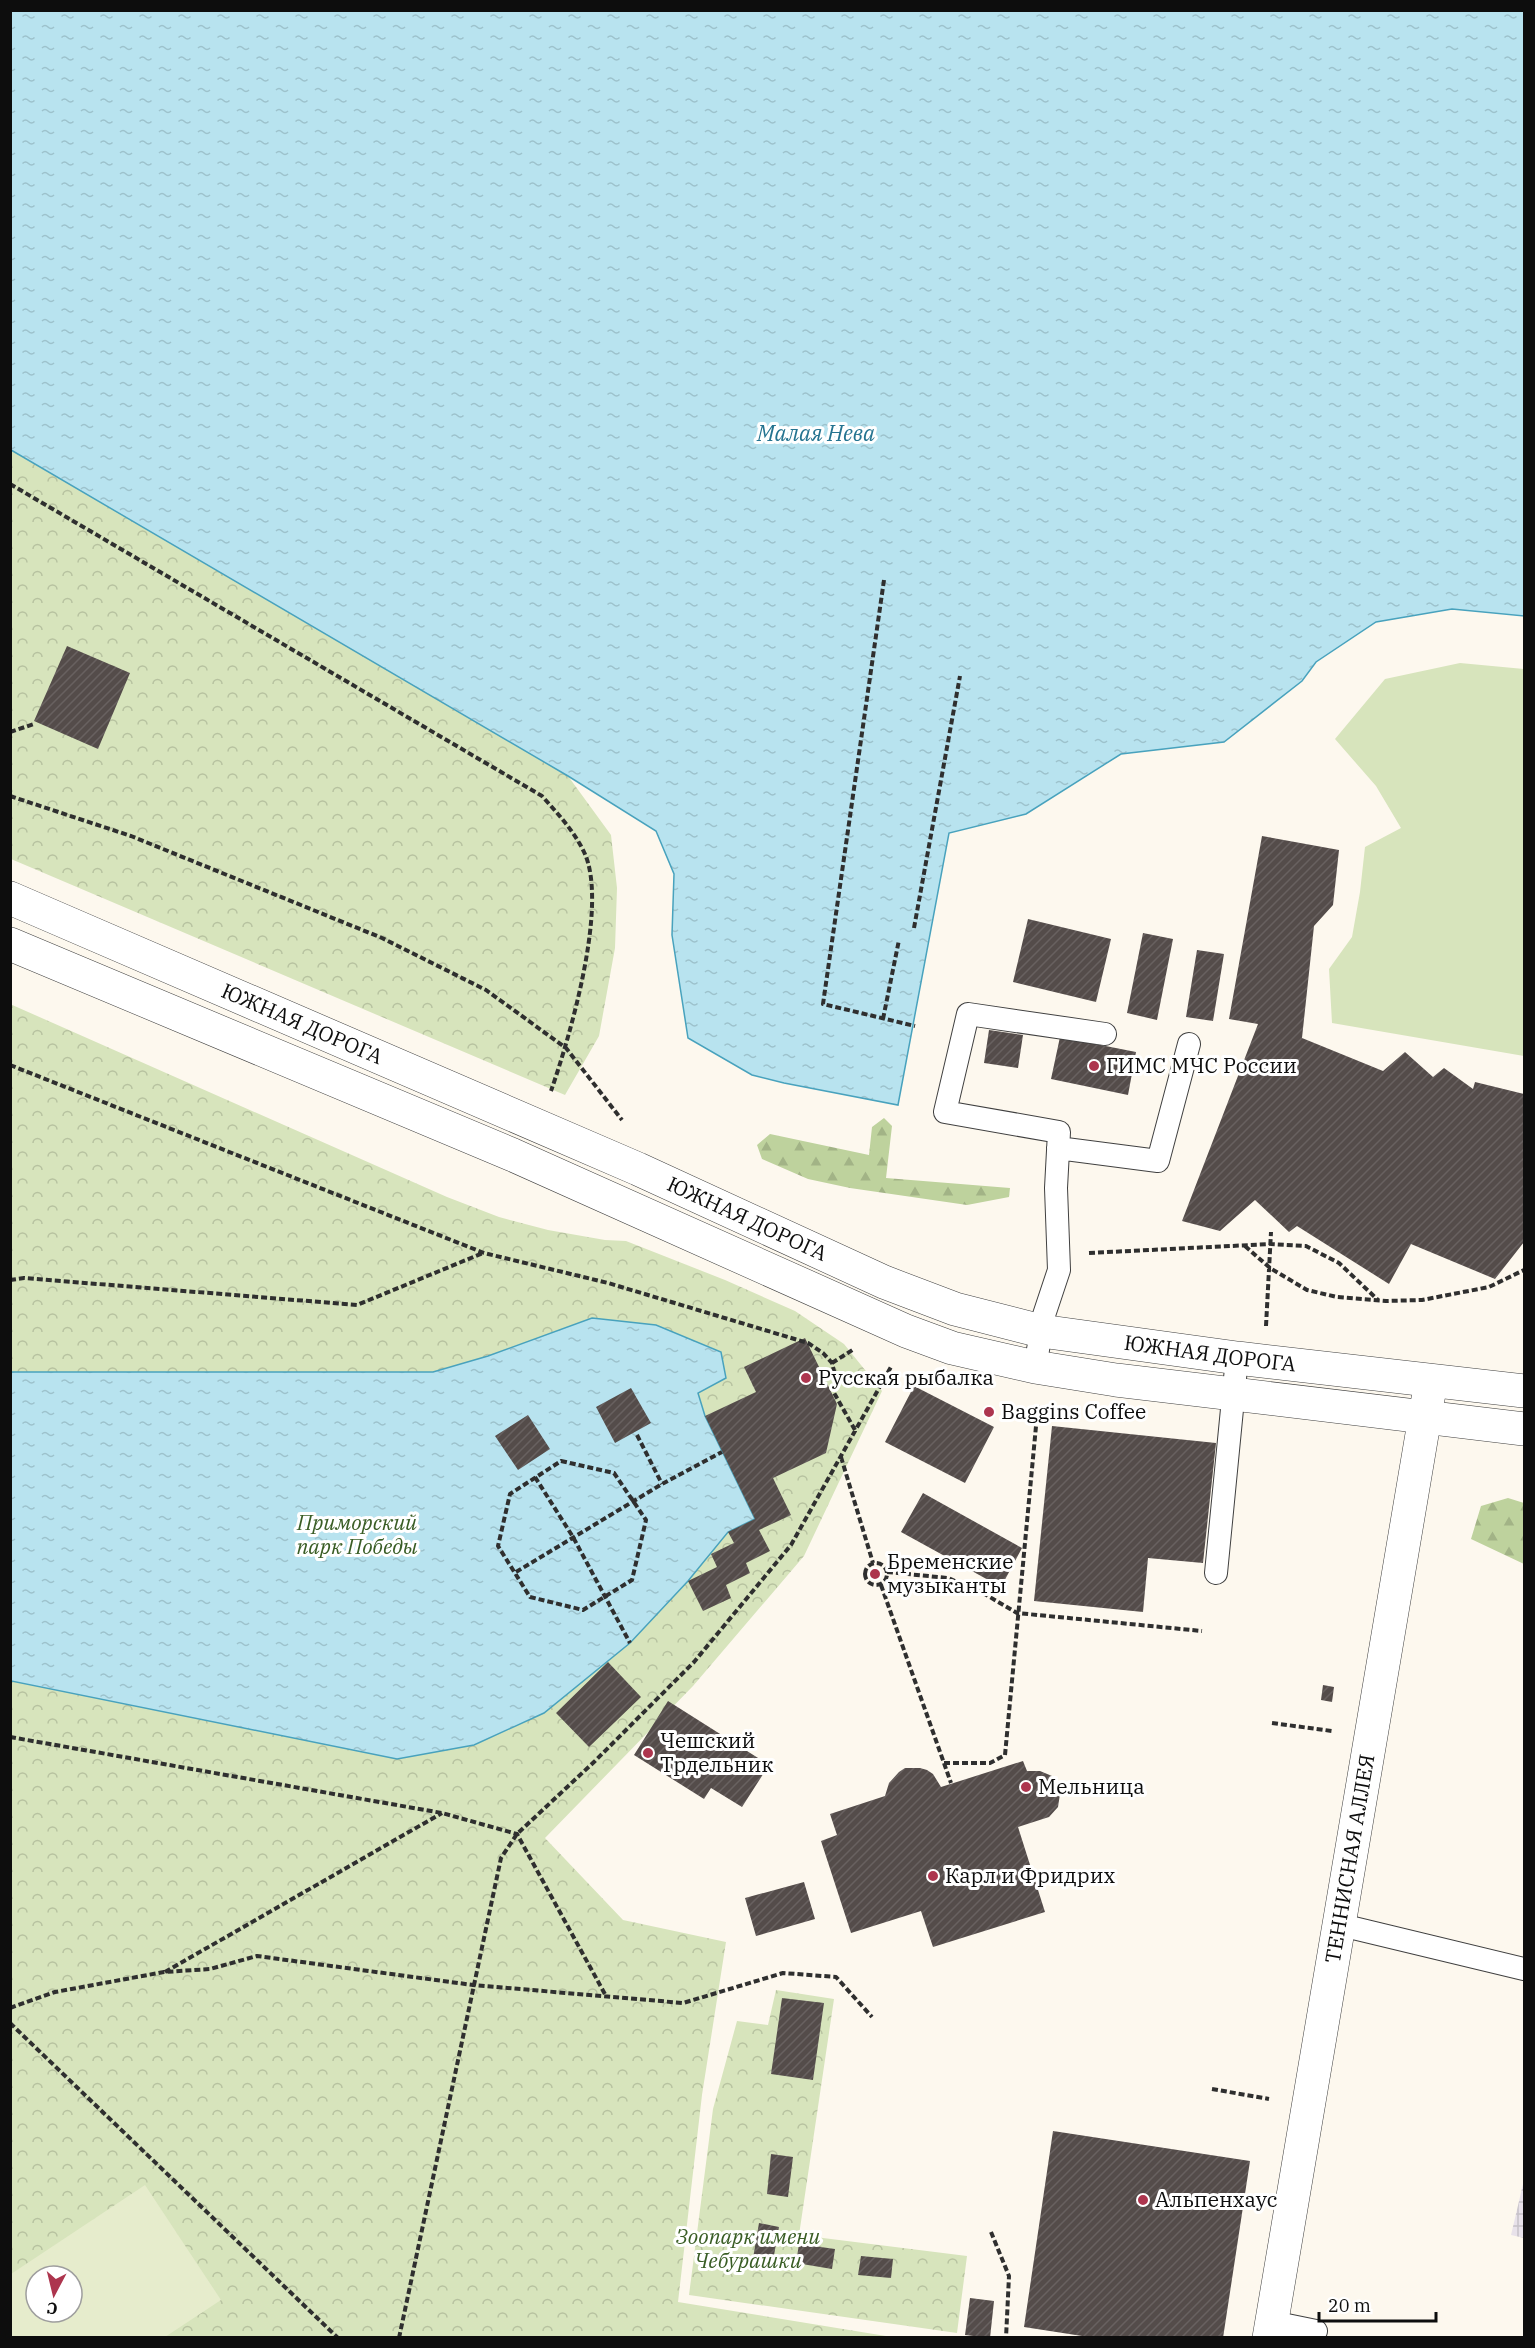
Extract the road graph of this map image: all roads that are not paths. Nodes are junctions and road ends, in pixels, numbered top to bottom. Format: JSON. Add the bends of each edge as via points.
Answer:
{"nodes":[{"id":1,"x":10,"y":898,"type":"edge"},
{"id":2,"x":10,"y":944,"type":"edge"},
{"id":3,"x":1105,"y":1034,"type":"dead end"},
{"id":4,"x":1189,"y":1044,"type":"dead end"},
{"id":5,"x":538,"y":1110,"type":"junction"},
{"id":6,"x":1058,"y":1148,"type":"junction"},
{"id":7,"x":513,"y":1155,"type":"junction"},
{"id":8,"x":1041,"y":1331,"type":"junction"},
{"id":9,"x":1237,"y":1358,"type":"junction"},
{"id":10,"x":1431,"y":1380,"type":"junction"},
{"id":11,"x":1037,"y":1381,"type":"junction"},
{"id":12,"x":1524,"y":1391,"type":"edge"},
{"id":13,"x":1233,"y":1393,"type":"junction"},
{"id":14,"x":1427,"y":1416,"type":"junction"},
{"id":15,"x":1524,"y":1428,"type":"edge"},
{"id":16,"x":1216,"y":1573,"type":"dead end"},
{"id":17,"x":1341,"y":1925,"type":"junction"},
{"id":18,"x":1524,"y":1969,"type":"edge"},
{"id":19,"x":1270,"y":2330,"type":"edge"},
{"id":20,"x":1316,"y":2331,"type":"dead end"}],
"edges":[{"from":1,"to":5,"type":"street","name":"ЮЖНАЯ ДОРОГА"},
{"from":2,"to":7,"type":"street","name":"ЮЖНАЯ ДОРОГА"},
{"from":3,"to":6,"type":"lane","via":[[968,1014],[945,1112],[1059,1132]]},
{"from":4,"to":6,"type":"lane","via":[[1158,1161]]},
{"from":5,"to":7,"type":"lane"},
{"from":5,"to":8,"type":"street","name":"ЮЖНАЯ ДОРОГА","via":[[922,1298]]},
{"from":6,"to":8,"type":"lane","via":[[1059,1270]]},
{"from":7,"to":11,"type":"street","name":"ЮЖНАЯ ДОРОГА","via":[[906,1331]]},
{"from":8,"to":9,"type":"street","name":"ЮЖНАЯ ДОРОГА"},
{"from":8,"to":11,"type":"lane"},
{"from":9,"to":10,"type":"street","name":"ЮЖНАЯ ДОРОГА"},
{"from":9,"to":13,"type":"lane"},
{"from":10,"to":12,"type":"street","name":"ЮЖНАЯ ДОРОГА"},
{"from":10,"to":14,"type":"street","name":"ТЕННИСНАЯ АЛЛЕЯ"},
{"from":11,"to":13,"type":"street","name":"ЮЖНАЯ ДОРОГА","via":[[1116,1380]]},
{"from":13,"to":14,"type":"street","name":"ЮЖНАЯ ДОРОГА"},
{"from":13,"to":16,"type":"lane"},
{"from":14,"to":15,"type":"street","name":"ЮЖНАЯ ДОРОГА"},
{"from":14,"to":17,"type":"street","name":"ТЕННИСНАЯ АЛЛЕЯ"},
{"from":17,"to":18,"type":"lane"},
{"from":17,"to":19,"type":"street","name":"ТЕННИСНАЯ АЛЛЕЯ"},
{"from":19,"to":20,"type":"lane"}]}
